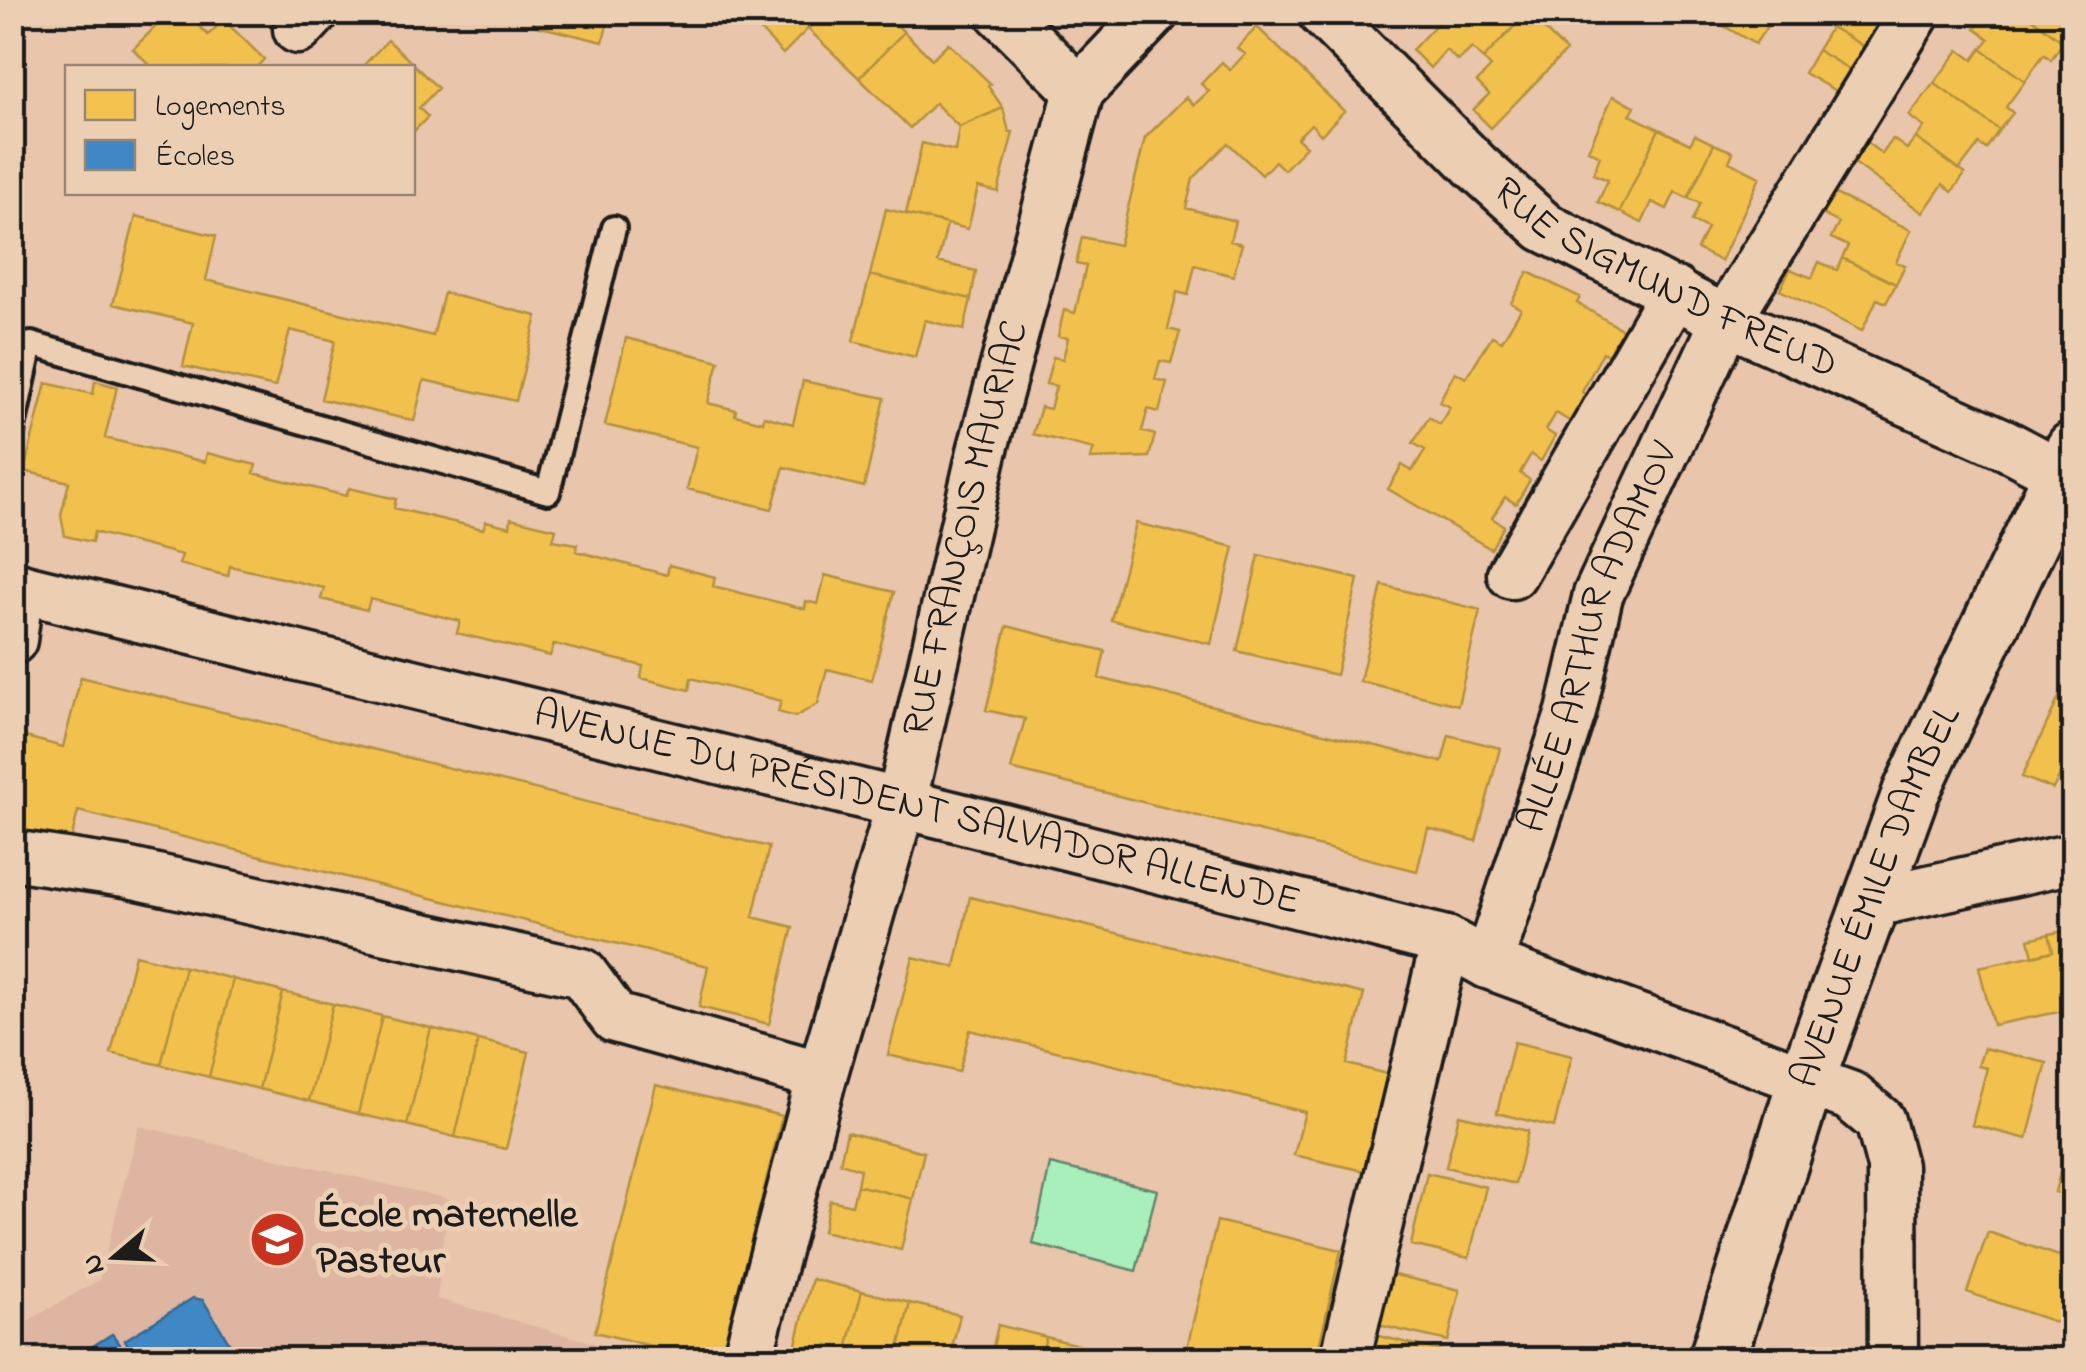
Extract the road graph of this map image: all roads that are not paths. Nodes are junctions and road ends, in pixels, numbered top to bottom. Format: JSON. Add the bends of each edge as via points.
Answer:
{"nodes":[{"id":1,"x":1000,"y":12,"type":"edge"},
{"id":2,"x":1154,"y":12,"type":"edge"},
{"id":3,"x":1322,"y":12,"type":"edge"},
{"id":4,"x":1916,"y":12,"type":"edge"},
{"id":5,"x":1080,"y":91,"type":"junction"},
{"id":6,"x":614,"y":228,"type":"dead end"},
{"id":7,"x":1675,"y":292,"type":"junction"},
{"id":8,"x":1726,"y":320,"type":"junction"},
{"id":9,"x":12,"y":432,"type":"edge"},
{"id":10,"x":2069,"y":468,"type":"edge"},
{"id":11,"x":1512,"y":574,"type":"dead end"},
{"id":12,"x":16,"y":587,"type":"edge"},
{"id":13,"x":12,"y":640,"type":"edge"},
{"id":14,"x":901,"y":804,"type":"junction"},
{"id":15,"x":12,"y":855,"type":"edge"},
{"id":16,"x":2074,"y":858,"type":"edge"},
{"id":17,"x":1870,"y":903,"type":"junction"},
{"id":18,"x":1446,"y":941,"type":"junction"},
{"id":19,"x":1488,"y":964,"type":"junction"},
{"id":20,"x":822,"y":1076,"type":"junction"},
{"id":21,"x":1807,"y":1078,"type":"junction"},
{"id":22,"x":747,"y":1360,"type":"edge"},
{"id":23,"x":1345,"y":1360,"type":"edge"},
{"id":24,"x":1717,"y":1360,"type":"edge"},
{"id":25,"x":1893,"y":1360,"type":"edge"}],
"edges":[{"from":1,"to":5,"type":"street"},
{"from":2,"to":5,"type":"street","name":"RUE FRANÇOIS MAURIAC"},
{"from":3,"to":7,"type":"street","name":"RUE SIGMUND FREUD","via":[[1544,227]]},
{"from":4,"to":8,"type":"street","name":"ALLÉE ARTHUR ADAMOV"},
{"from":5,"to":14,"type":"street","name":"RUE FRANÇOIS MAURIAC","via":[[982,452]]},
{"from":6,"to":9,"type":"lane","via":[[548,492],[31,344]]},
{"from":7,"to":8,"type":"street","name":"RUE SIGMUND FREUD"},
{"from":7,"to":11,"type":"street","name":"ALLÉE ARTHUR ADAMOV"},
{"from":8,"to":10,"type":"street","name":"RUE SIGMUND FREUD"},
{"from":8,"to":19,"type":"street","name":"ALLÉE ARTHUR ADAMOV","via":[[1598,595],[1571,712]]},
{"from":10,"to":17,"type":"street","name":"AVENUE ÉMILE DAMBEL","via":[[1911,792]]},
{"from":12,"to":13,"type":"street"},
{"from":12,"to":14,"type":"street","name":"AVENUE DU PRÉSIDENT SALVADOR ALLENDE"},
{"from":14,"to":18,"type":"street","name":"AVENUE DU PRÉSIDENT SALVADOR ALLENDE"},
{"from":14,"to":20,"type":"street","name":"RUE FRANÇOIS MAURIAC"},
{"from":15,"to":20,"type":"street","via":[[125,872],[582,973],[615,1018]]},
{"from":16,"to":17,"type":"street"},
{"from":17,"to":21,"type":"street","name":"AVENUE ÉMILE DAMBEL"},
{"from":18,"to":19,"type":"street","name":"AVENUE DU PRÉSIDENT SALVADOR ALLENDE"},
{"from":18,"to":23,"type":"street"},
{"from":19,"to":21,"type":"street","name":"AVENUE DU PRÉSIDENT SALVADOR ALLENDE"},
{"from":20,"to":22,"type":"street","name":"RUE FRANÇOIS MAURIAC"},
{"from":21,"to":24,"type":"street","name":"AVENUE ÉMILE DAMBEL"},
{"from":21,"to":25,"type":"street","name":"AVENUE DU PRÉSIDENT SALVADOR ALLENDE","via":[[1850,1096],[1880,1121],[1892,1166]]}]}
